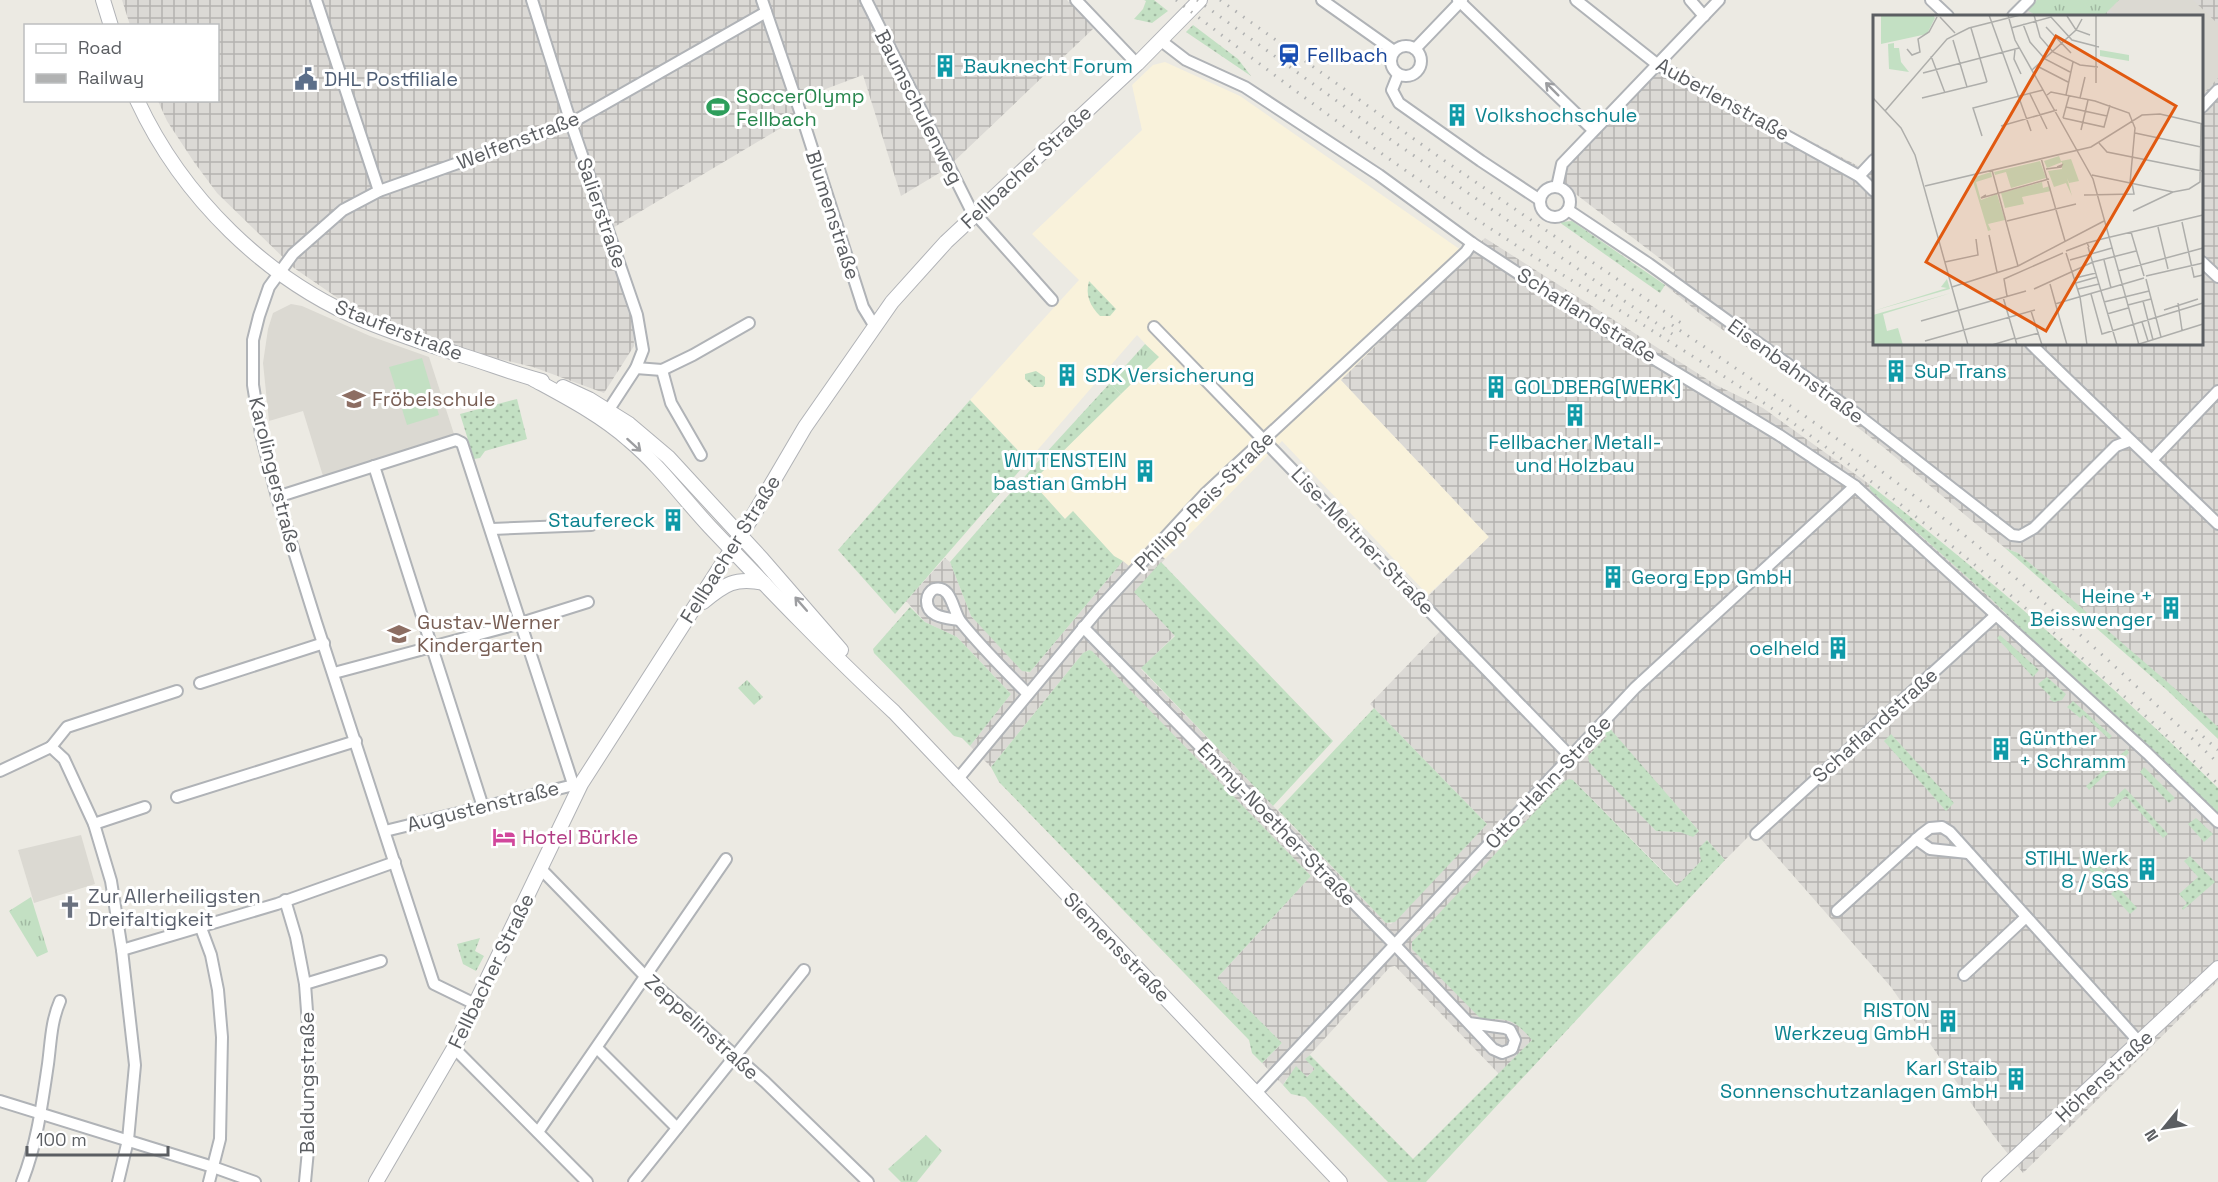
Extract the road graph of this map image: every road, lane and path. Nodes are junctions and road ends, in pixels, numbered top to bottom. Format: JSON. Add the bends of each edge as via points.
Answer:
{"nodes":[{"id":1,"x":103,"y":0,"type":"edge"},
{"id":2,"x":316,"y":0,"type":"edge"},
{"id":3,"x":532,"y":0,"type":"edge"},
{"id":4,"x":762,"y":0,"type":"edge"},
{"id":5,"x":866,"y":0,"type":"edge"},
{"id":6,"x":1077,"y":0,"type":"edge"},
{"id":7,"x":1200,"y":0,"type":"edge"},
{"id":8,"x":1322,"y":0,"type":"edge"},
{"id":9,"x":1576,"y":0,"type":"edge"},
{"id":10,"x":1690,"y":0,"type":"edge"},
{"id":11,"x":1719,"y":0,"type":"edge"},
{"id":12,"x":1931,"y":0,"type":"edge"},
{"id":13,"x":2029,"y":0,"type":"edge"},
{"id":14,"x":1460,"y":1,"type":"edge"},
{"id":15,"x":766,"y":12,"type":"junction"},
{"id":16,"x":1947,"y":15,"type":"edge"},
{"id":17,"x":2014,"y":15,"type":"edge"},
{"id":18,"x":1704,"y":16,"type":"junction"},
{"id":19,"x":110,"y":24,"type":"edge"},
{"id":20,"x":1160,"y":40,"type":"junction"},
{"id":21,"x":1415,"y":49,"type":"junction"},
{"id":22,"x":1394,"y":51,"type":"junction"},
{"id":23,"x":1137,"y":64,"type":"junction"},
{"id":24,"x":1658,"y":64,"type":"junction"},
{"id":25,"x":1398,"y":75,"type":"junction"},
{"id":26,"x":2218,"y":90,"type":"edge"},
{"id":27,"x":138,"y":102,"type":"edge"},
{"id":28,"x":2203,"y":106,"type":"edge"},
{"id":29,"x":571,"y":123,"type":"junction"},
{"id":30,"x":1593,"y":130,"type":"junction"},
{"id":31,"x":1873,"y":162,"type":"edge"},
{"id":32,"x":1859,"y":176,"type":"junction"},
{"id":33,"x":1557,"y":188,"type":"junction"},
{"id":34,"x":1873,"y":189,"type":"edge"},
{"id":35,"x":379,"y":191,"type":"junction"},
{"id":36,"x":1540,"y":200,"type":"junction"},
{"id":37,"x":1568,"y":210,"type":"junction"},
{"id":38,"x":974,"y":213,"type":"junction"},
{"id":39,"x":1473,"y":243,"type":"junction"},
{"id":40,"x":2203,"y":263,"type":"edge"},
{"id":41,"x":279,"y":272,"type":"junction"},
{"id":42,"x":2218,"y":277,"type":"edge"},
{"id":43,"x":1052,"y":300,"type":"dead end"},
{"id":44,"x":749,"y":323,"type":"dead end"},
{"id":45,"x":874,"y":325,"type":"junction"},
{"id":46,"x":1154,"y":327,"type":"dead end"},
{"id":47,"x":2032,"y":345,"type":"edge"},
{"id":48,"x":636,"y":368,"type":"junction"},
{"id":49,"x":662,"y":370,"type":"junction"},
{"id":50,"x":2218,"y":390,"type":"edge"},
{"id":51,"x":606,"y":415,"type":"junction"},
{"id":52,"x":1264,"y":438,"type":"junction"},
{"id":53,"x":2129,"y":441,"type":"junction"},
{"id":54,"x":700,"y":455,"type":"dead end"},
{"id":55,"x":2152,"y":460,"type":"junction"},
{"id":56,"x":374,"y":466,"type":"junction"},
{"id":57,"x":1855,"y":486,"type":"junction"},
{"id":58,"x":277,"y":497,"type":"junction"},
{"id":59,"x":2218,"y":524,"type":"edge"},
{"id":60,"x":591,"y":525,"type":"dead end"},
{"id":61,"x":492,"y":529,"type":"junction"},
{"id":62,"x":740,"y":536,"type":"junction"},
{"id":63,"x":731,"y":549,"type":"junction"},
{"id":64,"x":764,"y":583,"type":"junction"},
{"id":65,"x":588,"y":602,"type":"dead end"},
{"id":66,"x":694,"y":609,"type":"junction"},
{"id":67,"x":1995,"y":616,"type":"junction"},
{"id":68,"x":958,"y":620,"type":"dead end"},
{"id":69,"x":521,"y":623,"type":"junction"},
{"id":70,"x":1083,"y":627,"type":"junction"},
{"id":71,"x":324,"y":643,"type":"junction"},
{"id":72,"x":431,"y":647,"type":"junction"},
{"id":73,"x":334,"y":673,"type":"junction"},
{"id":74,"x":201,"y":683,"type":"dead end"},
{"id":75,"x":177,"y":691,"type":"dead end"},
{"id":76,"x":1028,"y":694,"type":"junction"},
{"id":77,"x":894,"y":712,"type":"junction"},
{"id":78,"x":356,"y":741,"type":"junction"},
{"id":79,"x":51,"y":747,"type":"junction"},
{"id":80,"x":1571,"y":757,"type":"junction"},
{"id":81,"x":0,"y":771,"type":"edge"},
{"id":82,"x":957,"y":780,"type":"junction"},
{"id":83,"x":577,"y":784,"type":"junction"},
{"id":84,"x":177,"y":798,"type":"dead end"},
{"id":85,"x":146,"y":807,"type":"dead end"},
{"id":86,"x":483,"y":807,"type":"junction"},
{"id":87,"x":2202,"y":807,"type":"junction"},
{"id":88,"x":2218,"y":822,"type":"edge"},
{"id":89,"x":94,"y":824,"type":"junction"},
{"id":90,"x":2218,"y":828,"type":"edge"},
{"id":91,"x":385,"y":831,"type":"junction"},
{"id":92,"x":1756,"y":834,"type":"dead end"},
{"id":93,"x":1916,"y":839,"type":"junction"},
{"id":94,"x":1968,"y":853,"type":"junction"},
{"id":95,"x":726,"y":859,"type":"dead end"},
{"id":96,"x":395,"y":862,"type":"junction"},
{"id":97,"x":540,"y":868,"type":"junction"},
{"id":98,"x":285,"y":900,"type":"junction"},
{"id":99,"x":1837,"y":911,"type":"dead end"},
{"id":100,"x":2026,"y":916,"type":"junction"},
{"id":101,"x":201,"y":928,"type":"junction"},
{"id":102,"x":1395,"y":945,"type":"junction"},
{"id":103,"x":122,"y":950,"type":"junction"},
{"id":104,"x":381,"y":961,"type":"dead end"},
{"id":105,"x":2218,"y":968,"type":"edge"},
{"id":106,"x":804,"y":970,"type":"dead end"},
{"id":107,"x":1964,"y":975,"type":"dead end"},
{"id":108,"x":645,"y":976,"type":"junction"},
{"id":109,"x":305,"y":984,"type":"junction"},
{"id":110,"x":60,"y":1001,"type":"dead end"},
{"id":111,"x":475,"y":1004,"type":"junction"},
{"id":112,"x":1469,"y":1023,"type":"dead end"},
{"id":113,"x":2140,"y":1043,"type":"junction"},
{"id":114,"x":454,"y":1048,"type":"junction"},
{"id":115,"x":597,"y":1048,"type":"junction"},
{"id":116,"x":734,"y":1056,"type":"junction"},
{"id":117,"x":1256,"y":1094,"type":"junction"},
{"id":118,"x":0,"y":1101,"type":"edge"},
{"id":119,"x":41,"y":1113,"type":"junction"},
{"id":120,"x":677,"y":1128,"type":"junction"},
{"id":121,"x":538,"y":1132,"type":"junction"},
{"id":122,"x":128,"y":1140,"type":"junction"},
{"id":123,"x":213,"y":1167,"type":"junction"},
{"id":124,"x":22,"y":1182,"type":"edge"},
{"id":125,"x":118,"y":1182,"type":"edge"},
{"id":126,"x":209,"y":1182,"type":"edge"},
{"id":127,"x":255,"y":1182,"type":"edge"},
{"id":128,"x":305,"y":1182,"type":"edge"},
{"id":129,"x":376,"y":1182,"type":"edge"},
{"id":130,"x":587,"y":1182,"type":"edge"},
{"id":131,"x":634,"y":1182,"type":"edge"},
{"id":132,"x":868,"y":1182,"type":"edge"},
{"id":133,"x":1340,"y":1182,"type":"edge"},
{"id":134,"x":1989,"y":1182,"type":"edge"}],
"edges":[{"from":1,"to":19,"type":"main road"},
{"from":2,"to":35,"type":"street"},
{"from":3,"to":29,"type":"street","name":"Salierstraße"},
{"from":4,"to":15,"type":"street","name":"Blumenstraße"},
{"from":5,"to":38,"type":"street","name":"Baumschulenweg"},
{"from":6,"to":23,"type":"street"},
{"from":7,"to":20,"type":"main road","name":"Fellbacher Straße"},
{"from":8,"to":22,"type":"street"},
{"from":9,"to":24,"type":"street","name":"Auberlenstraße"},
{"from":10,"to":18,"type":"street"},
{"from":11,"to":18,"type":"street"},
{"from":12,"to":16,"type":"street"},
{"from":13,"to":17,"type":"street"},
{"from":14,"to":21,"type":"street"},
{"from":30,"to":14,"type":"street","one_way":true},
{"from":15,"to":29,"type":"street","name":"Welfenstraße"},
{"from":15,"to":45,"type":"street","name":"Blumenstraße","via":[[862,307]]},
{"from":18,"to":24,"type":"street"},
{"from":20,"to":23,"type":"main road","name":"Fellbacher Straße"},
{"from":20,"to":39,"type":"street","name":"Schaflandstraße","via":[[1186,60],[1254,93]]},
{"from":21,"to":22,"type":"street","via":[[1403,46]]},
{"from":21,"to":25,"type":"street","via":[[1421,59],[1419,69],[1411,76]]},
{"from":22,"to":25,"type":"street","via":[[1390,60]]},
{"from":23,"to":38,"type":"main road","name":"Fellbacher Straße"},
{"from":24,"to":30,"type":"street"},
{"from":24,"to":32,"type":"street","name":"Auberlenstraße"},
{"from":25,"to":36,"type":"street","via":[[1392,90],[1399,103]]},
{"from":26,"to":28,"type":"street"},
{"from":27,"to":41,"type":"main road","name":"Stauferstraße","via":[[186,182],[238,239]]},
{"from":29,"to":35,"type":"street","name":"Welfenstraße"},
{"from":29,"to":48,"type":"street","name":"Salierstraße","via":[[638,315],[643,350]]},
{"from":30,"to":33,"type":"street","via":[[1562,164]]},
{"from":31,"to":32,"type":"street"},
{"from":32,"to":34,"type":"street","name":"Auberlenstraße"},
{"from":33,"to":36,"type":"street","via":[[1548,189]]},
{"from":33,"to":37,"type":"street","name":"Eisenbahnstraße","via":[[1569,196]]},
{"from":35,"to":41,"type":"street","name":"Welfenstraße","via":[[343,210],[293,254]]},
{"from":36,"to":37,"type":"street","via":[[1552,217]]},
{"from":37,"to":53,"type":"street","name":"Eisenbahnstraße","via":[[1854,412],[2012,535],[2020,536],[2039,523],[2116,446]]},
{"from":38,"to":43,"type":"street","name":"Baumschulenweg"},
{"from":38,"to":45,"type":"main road","name":"Fellbacher Straße"},
{"from":39,"to":52,"type":"street","name":"Philipp-Reis-Straße"},
{"from":39,"to":57,"type":"street","name":"Schaflandstraße"},
{"from":40,"to":42,"type":"street"},
{"from":41,"to":51,"type":"main road","name":"Stauferstraße","via":[[363,320],[533,379]]},
{"from":41,"to":58,"type":"street","name":"Karolingerstraße","via":[[258,316],[252,358],[255,405]]},
{"from":44,"to":49,"type":"street"},
{"from":45,"to":62,"type":"main road","name":"Fellbacher Straße","via":[[790,451]]},
{"from":46,"to":52,"type":"street","name":"Lise-Meitner-Straße"},
{"from":47,"to":53,"type":"street"},
{"from":48,"to":49,"type":"street"},
{"from":48,"to":51,"type":"street","name":"Salierstraße"},
{"from":49,"to":54,"type":"street","via":[[671,403]]},
{"from":50,"to":55,"type":"street"},
{"from":51,"to":62,"type":"main road","name":"Stauferstraße","via":[[629,424],[668,457]]},
{"from":51,"to":63,"type":"main road","name":"Stauferstraße","one_way":true,"via":[[657,465]]},
{"from":52,"to":70,"type":"street","name":"Philipp-Reis-Straße","via":[[1205,494]]},
{"from":52,"to":80,"type":"street","name":"Lise-Meitner-Straße"},
{"from":53,"to":55,"type":"street"},
{"from":55,"to":59,"type":"street"},
{"from":56,"to":58,"type":"street"},
{"from":56,"to":61,"type":"street","via":[[456,440],[462,443]]},
{"from":56,"to":72,"type":"street"},
{"from":57,"to":67,"type":"street","name":"Schaflandstraße"},
{"from":57,"to":80,"type":"street","name":"Otto-Hahn-Straße","via":[[1635,688]]},
{"from":58,"to":71,"type":"street","name":"Karolingerstraße"},
{"from":60,"to":61,"type":"street"},
{"from":61,"to":69,"type":"street"},
{"from":62,"to":63,"type":"main road","name":"Fellbacher Straße"},
{"from":77,"to":62,"type":"main road","name":"Siemensstraße","one_way":true},
{"from":63,"to":64,"type":"main road","name":"Siemensstraße"},
{"from":63,"to":66,"type":"main road","name":"Fellbacher Straße"},
{"from":64,"to":66,"type":"main road","via":[[729,583]]},
{"from":64,"to":77,"type":"main road","name":"Siemensstraße"},
{"from":65,"to":69,"type":"street"},
{"from":66,"to":83,"type":"main road","name":"Fellbacher Straße"},
{"from":67,"to":87,"type":"street","name":"Schaflandstraße"},
{"from":67,"to":92,"type":"street","name":"Schaflandstraße"},
{"from":68,"to":76,"type":"street"},
{"from":69,"to":72,"type":"street"},
{"from":69,"to":83,"type":"street"},
{"from":70,"to":76,"type":"street","name":"Philipp-Reis-Straße"},
{"from":70,"to":102,"type":"street","name":"Emmy-Noether-Straße"},
{"from":71,"to":73,"type":"street","name":"Karolingerstraße"},
{"from":71,"to":74,"type":"street"},
{"from":72,"to":73,"type":"street"},
{"from":72,"to":86,"type":"street"},
{"from":73,"to":78,"type":"street","name":"Karolingerstraße"},
{"from":75,"to":79,"type":"street","via":[[67,727]]},
{"from":76,"to":82,"type":"street","name":"Philipp-Reis-Straße"},
{"from":77,"to":82,"type":"main road","name":"Siemensstraße"},
{"from":78,"to":84,"type":"street"},
{"from":78,"to":91,"type":"street","name":"Karolingerstraße"},
{"from":79,"to":81,"type":"street"},
{"from":79,"to":89,"type":"street","via":[[64,759]]},
{"from":80,"to":102,"type":"street","name":"Otto-Hahn-Straße"},
{"from":82,"to":117,"type":"main road","name":"Siemensstraße"},
{"from":83,"to":86,"type":"street","name":"Augustenstraße"},
{"from":83,"to":97,"type":"main road","name":"Fellbacher Straße"},
{"from":85,"to":89,"type":"street"},
{"from":86,"to":91,"type":"street","name":"Augustenstraße"},
{"from":87,"to":88,"type":"street","name":"Schaflandstraße"},
{"from":87,"to":90,"type":"street","name":"Schaflandstraße"},
{"from":89,"to":103,"type":"street","via":[[111,881]]},
{"from":91,"to":96,"type":"street","name":"Karolingerstraße"},
{"from":93,"to":94,"type":"street","via":[[1930,849]]},
{"from":93,"to":94,"type":"street","via":[[1930,828],[1942,827]]},
{"from":93,"to":99,"type":"street"},
{"from":94,"to":100,"type":"street"},
{"from":95,"to":108,"type":"street"},
{"from":96,"to":98,"type":"street"},
{"from":96,"to":111,"type":"street","name":"Karolingerstraße","via":[[434,984]]},
{"from":97,"to":108,"type":"street","name":"Zeppelinstraße"},
{"from":97,"to":111,"type":"main road","name":"Fellbacher Straße"},
{"from":98,"to":101,"type":"street"},
{"from":98,"to":109,"type":"street","name":"Baldungstraße"},
{"from":100,"to":107,"type":"street"},
{"from":100,"to":113,"type":"street"},
{"from":101,"to":103,"type":"street"},
{"from":101,"to":123,"type":"street","via":[[218,990],[222,1037],[220,1139]]},
{"from":102,"to":112,"type":"street","name":"Emmy-Noether-Straße"},
{"from":102,"to":117,"type":"street","name":"Otto-Hahn-Straße"},
{"from":103,"to":122,"type":"street","via":[[135,1065]]},
{"from":104,"to":109,"type":"street","name":"Baldungstraße"},
{"from":105,"to":113,"type":"main road","name":"Höhenstraße"},
{"from":106,"to":116,"type":"street"},
{"from":108,"to":115,"type":"street"},
{"from":108,"to":116,"type":"street","name":"Zeppelinstraße"},
{"from":109,"to":128,"type":"street","name":"Baldungstraße","via":[[309,1140]]},
{"from":110,"to":119,"type":"street","via":[[53,1018]]},
{"from":111,"to":114,"type":"main road","name":"Fellbacher Straße"},
{"from":113,"to":134,"type":"main road","name":"Höhenstraße"},
{"from":114,"to":121,"type":"street"},
{"from":114,"to":129,"type":"main road","name":"Fellbacher Straße"},
{"from":115,"to":120,"type":"street"},
{"from":115,"to":121,"type":"street"},
{"from":116,"to":120,"type":"street"},
{"from":116,"to":132,"type":"street","name":"Zeppelinstraße"},
{"from":117,"to":133,"type":"main road","name":"Siemensstraße"},
{"from":118,"to":119,"type":"street"},
{"from":119,"to":122,"type":"street"},
{"from":119,"to":124,"type":"street"},
{"from":120,"to":131,"type":"street"},
{"from":121,"to":130,"type":"street"},
{"from":122,"to":123,"type":"street"},
{"from":122,"to":125,"type":"street"},
{"from":123,"to":126,"type":"street"},
{"from":123,"to":127,"type":"street"}]}
